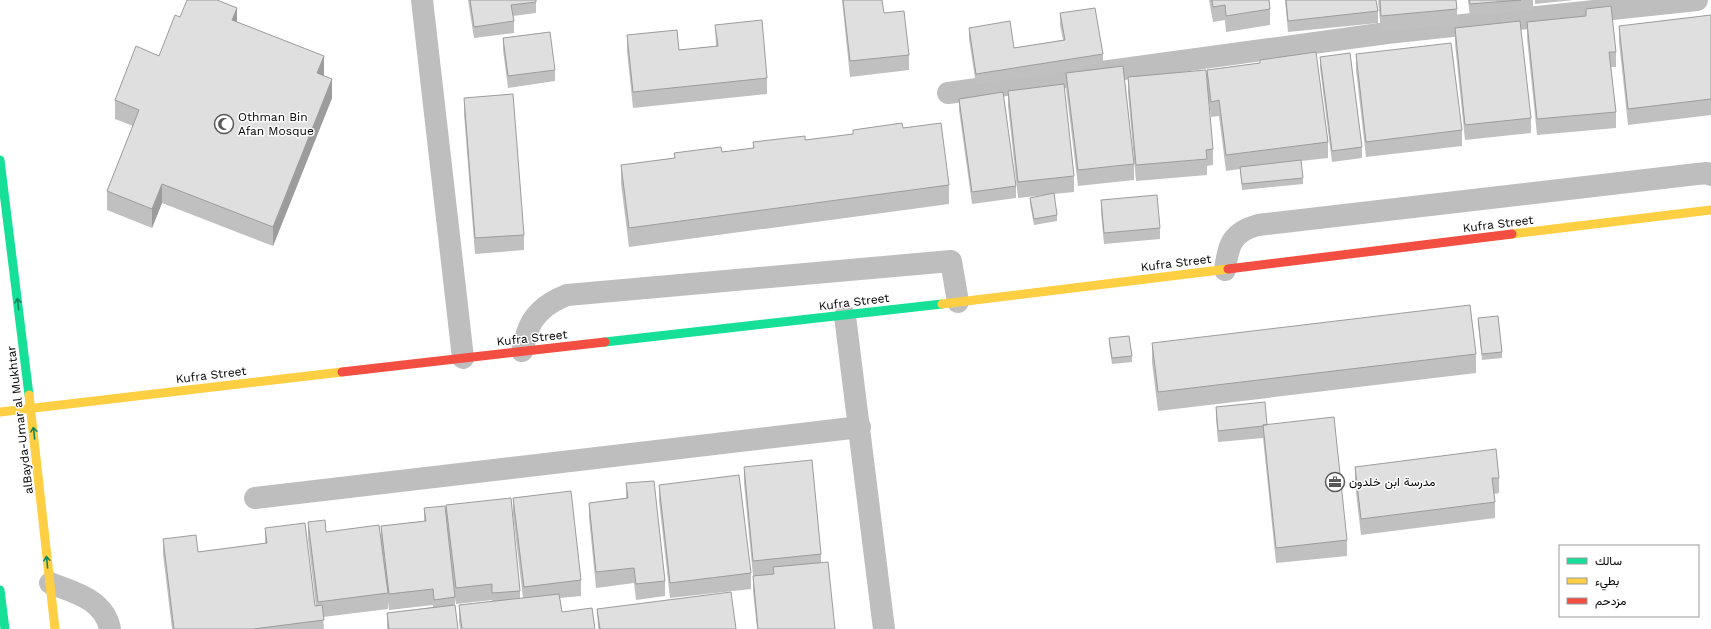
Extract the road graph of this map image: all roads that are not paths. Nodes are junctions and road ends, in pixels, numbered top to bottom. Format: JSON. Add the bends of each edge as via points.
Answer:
{"nodes":[{"id":1,"x":422,"y":0,"type":"edge"},
{"id":2,"x":1697,"y":0,"type":"edge"},
{"id":3,"x":948,"y":93,"type":"dead end"},
{"id":4,"x":0,"y":160,"type":"edge"},
{"id":5,"x":1711,"y":175,"type":"edge"},
{"id":6,"x":1711,"y":210,"type":"edge"},
{"id":7,"x":1226,"y":270,"type":"junction"},
{"id":8,"x":958,"y":302,"type":"junction"},
{"id":9,"x":845,"y":316,"type":"junction"},
{"id":10,"x":522,"y":351,"type":"junction"},
{"id":11,"x":463,"y":358,"type":"junction"},
{"id":12,"x":31,"y":409,"type":"junction"},
{"id":13,"x":0,"y":412,"type":"edge"},
{"id":14,"x":860,"y":427,"type":"junction"},
{"id":15,"x":255,"y":498,"type":"dead end"},
{"id":16,"x":50,"y":583,"type":"junction"},
{"id":17,"x":0,"y":590,"type":"edge"},
{"id":18,"x":5,"y":629,"type":"edge"},
{"id":19,"x":55,"y":629,"type":"edge"},
{"id":20,"x":110,"y":629,"type":"edge"},
{"id":21,"x":884,"y":629,"type":"edge"}],
"edges":[{"from":1,"to":11,"type":"street"},
{"from":2,"to":3,"type":"street","via":[[1388,33]]},
{"from":12,"to":4,"type":"street","name":"alBayda-Umar al Mukhtar","one_way":true},
{"from":5,"to":7,"type":"street","via":[[1697,174],[1258,225],[1243,231],[1231,242],[1227,253]]},
{"from":6,"to":7,"type":"street","name":"Kufra Street"},
{"from":7,"to":8,"type":"street","name":"Kufra Street"},
{"from":8,"to":9,"type":"street","name":"Kufra Street"},
{"from":8,"to":10,"type":"street","via":[[951,261],[567,295],[540,310],[527,332]]},
{"from":9,"to":10,"type":"street","name":"Kufra Street"},
{"from":9,"to":14,"type":"street"},
{"from":10,"to":11,"type":"street","name":"Kufra Street"},
{"from":11,"to":12,"type":"street","name":"Kufra Street"},
{"from":12,"to":13,"type":"street","name":"Kufra Street"},
{"from":16,"to":12,"type":"street","name":"alBayda-Umar al Mukhtar","one_way":true},
{"from":14,"to":15,"type":"street"},
{"from":14,"to":21,"type":"street"},
{"from":16,"to":19,"type":"street","name":"alBayda-Umar al Mukhtar"},
{"from":16,"to":20,"type":"street","via":[[84,597],[100,607],[108,618]]},
{"from":17,"to":18,"type":"street"}]}
